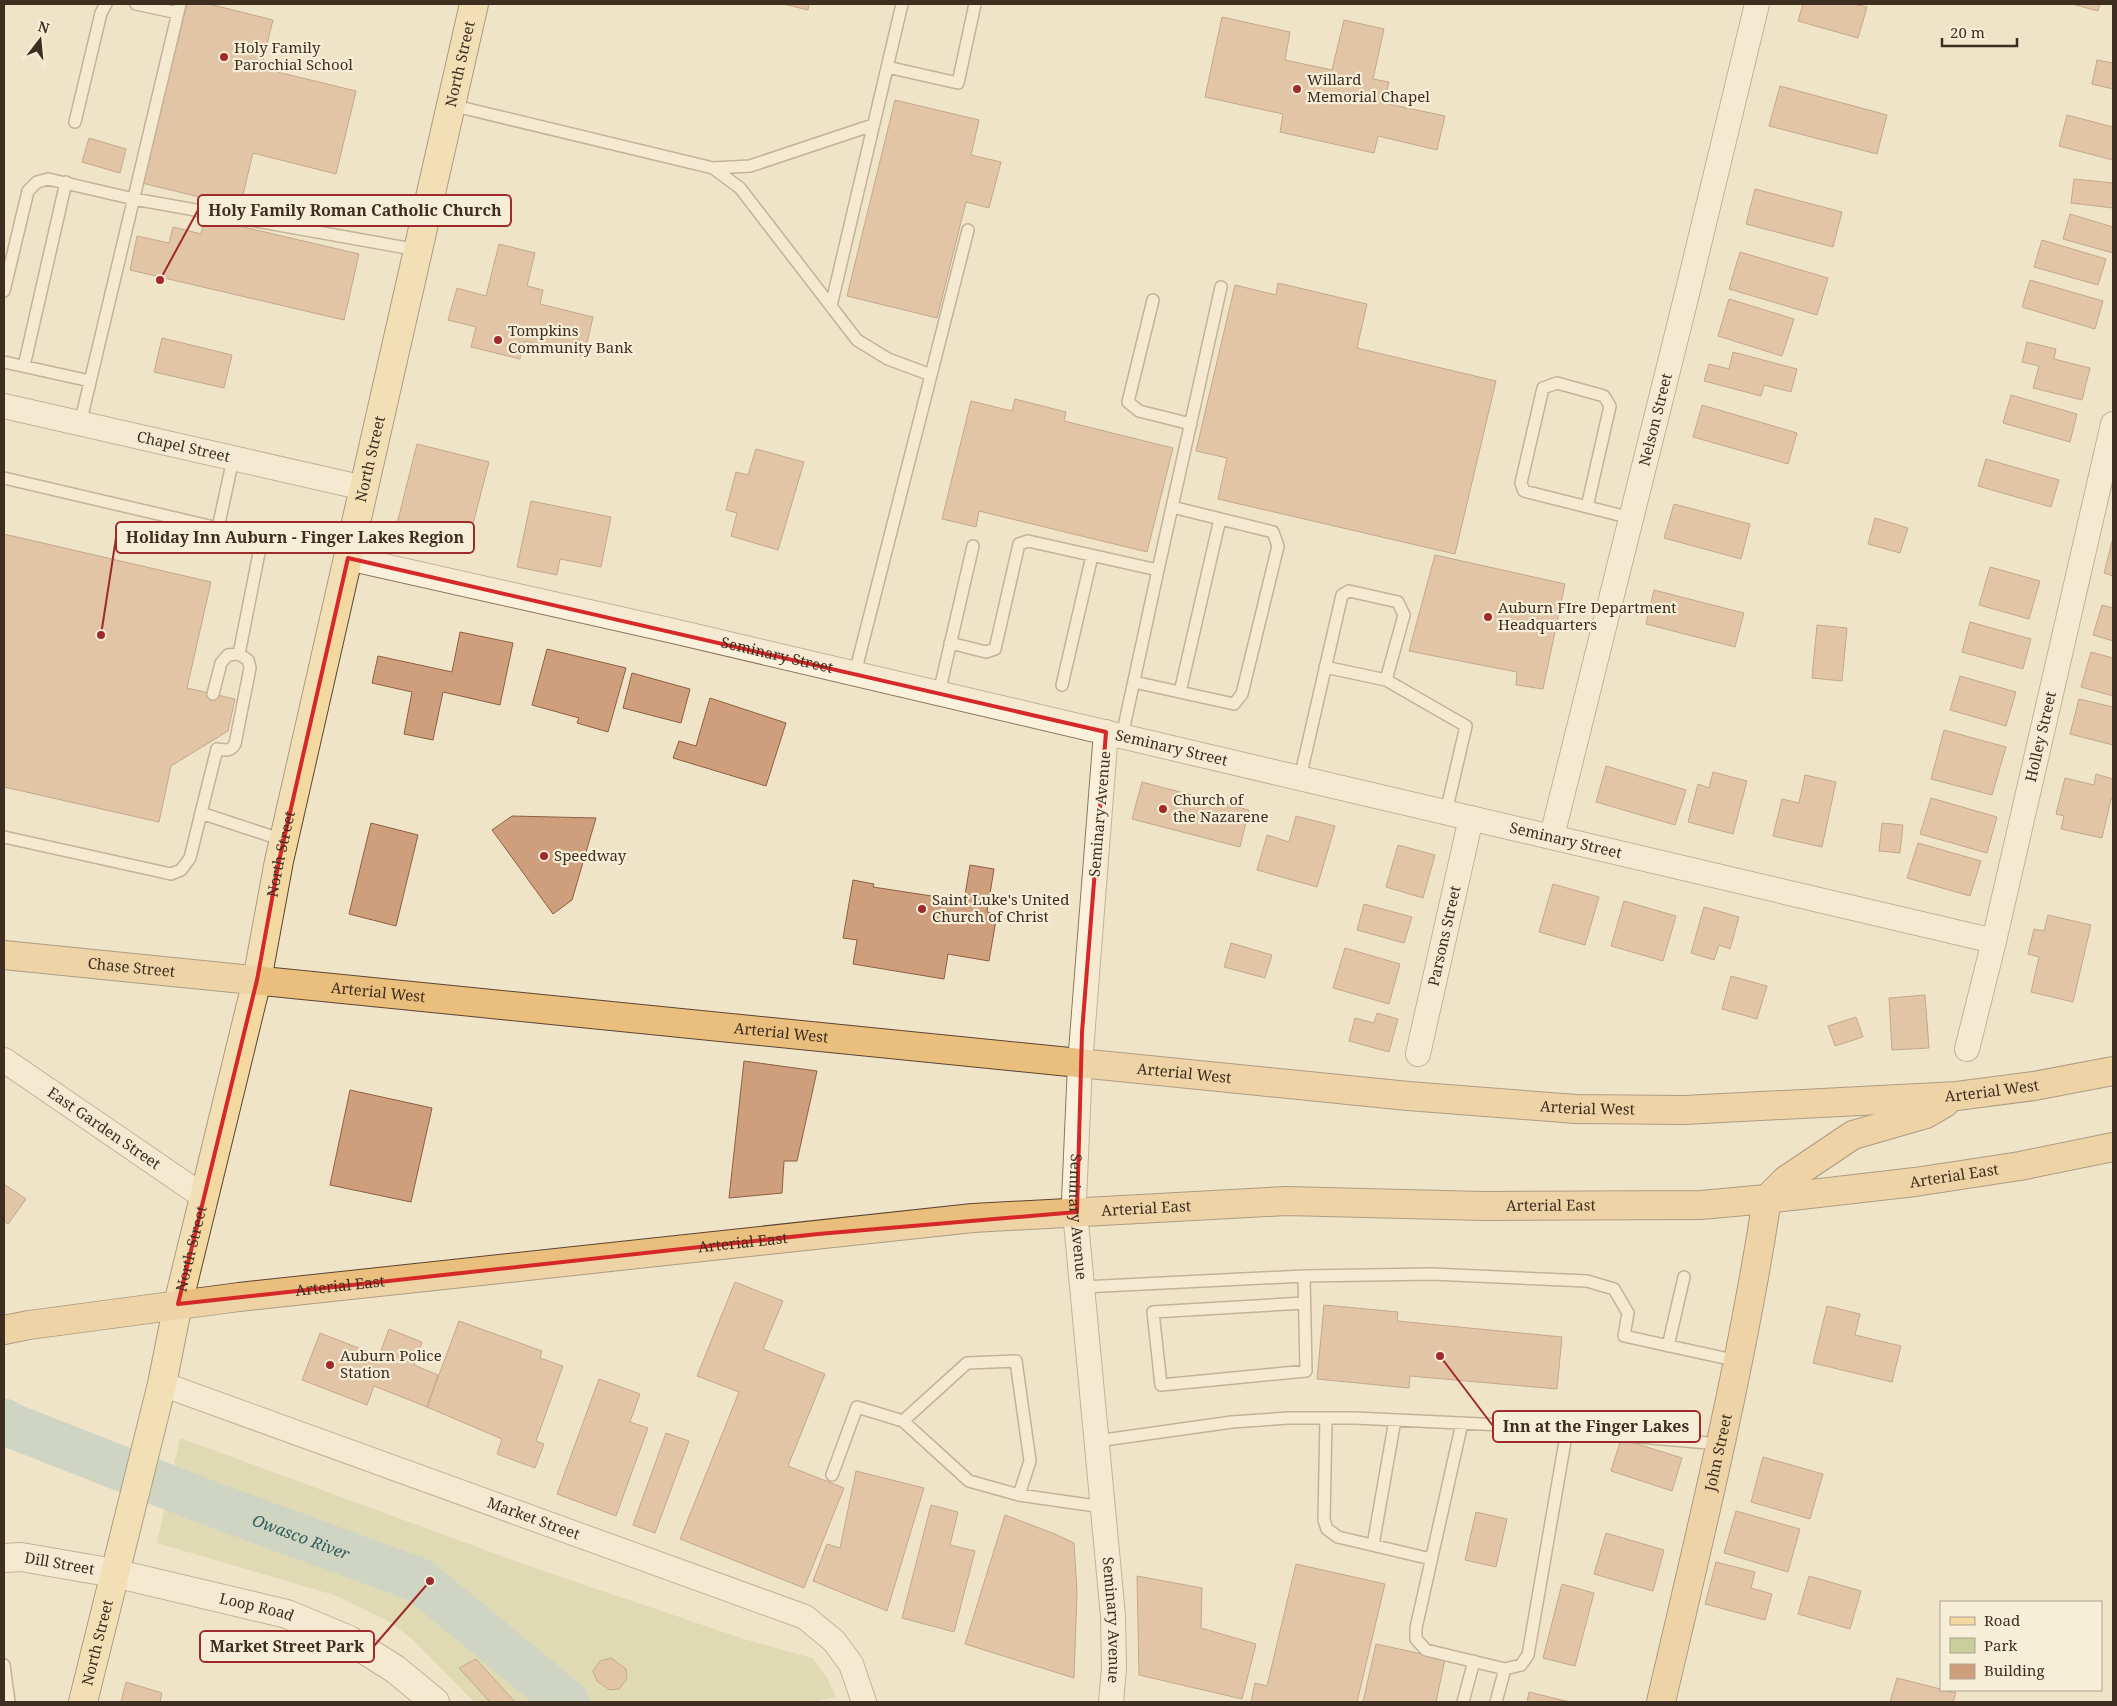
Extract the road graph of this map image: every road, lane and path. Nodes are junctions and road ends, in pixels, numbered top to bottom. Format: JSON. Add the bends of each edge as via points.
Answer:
{"nodes":[{"id":1,"x":106,"y":4,"type":"edge"},
{"id":2,"x":136,"y":4,"type":"edge"},
{"id":3,"x":474,"y":4,"type":"edge"},
{"id":4,"x":902,"y":4,"type":"edge"},
{"id":5,"x":975,"y":4,"type":"edge"},
{"id":6,"x":1757,"y":4,"type":"edge"},
{"id":7,"x":179,"y":8,"type":"edge"},
{"id":8,"x":887,"y":67,"type":"junction"},
{"id":9,"x":451,"y":105,"type":"junction"},
{"id":10,"x":75,"y":122,"type":"dead end"},
{"id":11,"x":873,"y":125,"type":"junction"},
{"id":12,"x":713,"y":168,"type":"junction"},
{"id":13,"x":66,"y":182,"type":"junction"},
{"id":14,"x":134,"y":199,"type":"junction"},
{"id":15,"x":968,"y":230,"type":"dead end"},
{"id":16,"x":418,"y":250,"type":"junction"},
{"id":17,"x":1221,"y":287,"type":"dead end"},
{"id":18,"x":4,"y":292,"type":"edge"},
{"id":19,"x":1153,"y":300,"type":"dead end"},
{"id":20,"x":831,"y":306,"type":"junction"},
{"id":21,"x":4,"y":362,"type":"edge"},
{"id":22,"x":24,"y":366,"type":"junction"},
{"id":23,"x":931,"y":375,"type":"junction"},
{"id":24,"x":90,"y":381,"type":"junction"},
{"id":25,"x":4,"y":406,"type":"edge"},
{"id":26,"x":80,"y":424,"type":"junction"},
{"id":27,"x":1191,"y":424,"type":"junction"},
{"id":28,"x":2113,"y":424,"type":"edge"},
{"id":29,"x":233,"y":459,"type":"junction"},
{"id":30,"x":4,"y":478,"type":"edge"},
{"id":31,"x":364,"y":488,"type":"junction"},
{"id":32,"x":1587,"y":506,"type":"junction"},
{"id":33,"x":1172,"y":507,"type":"junction"},
{"id":34,"x":1631,"y":518,"type":"junction"},
{"id":35,"x":1220,"y":519,"type":"junction"},
{"id":36,"x":218,"y":528,"type":"junction"},
{"id":37,"x":973,"y":546,"type":"dead end"},
{"id":38,"x":1092,"y":556,"type":"junction"},
{"id":39,"x":348,"y":558,"type":"junction"},
{"id":40,"x":1158,"y":570,"type":"junction"},
{"id":41,"x":950,"y":643,"type":"junction"},
{"id":42,"x":239,"y":654,"type":"junction"},
{"id":43,"x":1325,"y":667,"type":"junction"},
{"id":44,"x":855,"y":673,"type":"junction"},
{"id":45,"x":1386,"y":680,"type":"junction"},
{"id":46,"x":1134,"y":682,"type":"junction"},
{"id":47,"x":1062,"y":685,"type":"dead end"},
{"id":48,"x":1180,"y":692,"type":"junction"},
{"id":49,"x":939,"y":693,"type":"junction"},
{"id":50,"x":213,"y":694,"type":"dead end"},
{"id":51,"x":1114,"y":734,"type":"junction"},
{"id":52,"x":205,"y":745,"type":"dead end"},
{"id":53,"x":217,"y":749,"type":"junction"},
{"id":54,"x":1300,"y":778,"type":"junction"},
{"id":55,"x":1446,"y":812,"type":"junction"},
{"id":56,"x":201,"y":813,"type":"junction"},
{"id":57,"x":1471,"y":818,"type":"junction"},
{"id":58,"x":1552,"y":836,"type":"junction"},
{"id":59,"x":4,"y":837,"type":"edge"},
{"id":60,"x":284,"y":840,"type":"junction"},
{"id":61,"x":1994,"y":940,"type":"junction"},
{"id":62,"x":4,"y":955,"type":"edge"},
{"id":63,"x":257,"y":980,"type":"junction"},
{"id":64,"x":1966,"y":1048,"type":"dead end"},
{"id":65,"x":1418,"y":1054,"type":"dead end"},
{"id":66,"x":4,"y":1060,"type":"edge"},
{"id":67,"x":1080,"y":1064,"type":"junction"},
{"id":68,"x":2113,"y":1071,"type":"edge"},
{"id":69,"x":1957,"y":1096,"type":"junction"},
{"id":70,"x":2113,"y":1147,"type":"edge"},
{"id":71,"x":204,"y":1197,"type":"junction"},
{"id":72,"x":1767,"y":1199,"type":"junction"},
{"id":73,"x":1077,"y":1212,"type":"junction"},
{"id":74,"x":1304,"y":1276,"type":"junction"},
{"id":75,"x":1684,"y":1277,"type":"dead end"},
{"id":76,"x":1083,"y":1287,"type":"junction"},
{"id":77,"x":1304,"y":1303,"type":"junction"},
{"id":78,"x":178,"y":1304,"type":"junction"},
{"id":79,"x":4,"y":1330,"type":"edge"},
{"id":80,"x":1668,"y":1346,"type":"junction"},
{"id":81,"x":1738,"y":1361,"type":"junction"},
{"id":82,"x":162,"y":1384,"type":"junction"},
{"id":83,"x":1326,"y":1418,"type":"junction"},
{"id":84,"x":1395,"y":1420,"type":"junction"},
{"id":85,"x":903,"y":1421,"type":"junction"},
{"id":86,"x":1462,"y":1423,"type":"junction"},
{"id":87,"x":1567,"y":1430,"type":"junction"},
{"id":88,"x":1097,"y":1441,"type":"junction"},
{"id":89,"x":1721,"y":1444,"type":"junction"},
{"id":90,"x":832,"y":1474,"type":"dead end"},
{"id":91,"x":1020,"y":1495,"type":"junction"},
{"id":92,"x":1103,"y":1507,"type":"junction"},
{"id":93,"x":1373,"y":1545,"type":"junction"},
{"id":94,"x":4,"y":1558,"type":"edge"},
{"id":95,"x":1431,"y":1559,"type":"junction"},
{"id":96,"x":114,"y":1573,"type":"junction"},
{"id":97,"x":1474,"y":1662,"type":"junction"},
{"id":98,"x":4,"y":1665,"type":"edge"},
{"id":99,"x":1505,"y":1669,"type":"junction"},
{"id":100,"x":9,"y":1702,"type":"edge"},
{"id":101,"x":83,"y":1702,"type":"edge"},
{"id":102,"x":435,"y":1702,"type":"edge"},
{"id":103,"x":864,"y":1702,"type":"edge"},
{"id":104,"x":1111,"y":1702,"type":"edge"},
{"id":105,"x":1463,"y":1702,"type":"edge"},
{"id":106,"x":1496,"y":1702,"type":"edge"},
{"id":107,"x":1661,"y":1702,"type":"edge"}],
"edges":[{"from":1,"to":10,"type":"lane"},
{"from":2,"to":7,"type":"lane"},
{"from":3,"to":9,"type":"main road","name":"North Street"},
{"from":4,"to":8,"type":"lane"},
{"from":5,"to":8,"type":"lane","via":[[958,83]]},
{"from":6,"to":34,"type":"street","name":"Nelson Street"},
{"from":7,"to":14,"type":"lane"},
{"from":8,"to":11,"type":"lane"},
{"from":9,"to":12,"type":"lane"},
{"from":9,"to":16,"type":"main road","name":"North Street"},
{"from":11,"to":12,"type":"lane","via":[[750,166]]},
{"from":11,"to":20,"type":"lane"},
{"from":12,"to":20,"type":"lane","via":[[740,188]]},
{"from":13,"to":14,"type":"lane"},
{"from":13,"to":18,"type":"lane","via":[[48,179],[36,182],[28,191]]},
{"from":13,"to":22,"type":"lane"},
{"from":14,"to":16,"type":"lane"},
{"from":14,"to":24,"type":"lane"},
{"from":15,"to":23,"type":"lane"},
{"from":16,"to":31,"type":"main road","name":"North Street"},
{"from":17,"to":27,"type":"lane"},
{"from":19,"to":27,"type":"lane","via":[[1128,402],[1139,411]]},
{"from":20,"to":23,"type":"lane","via":[[858,340],[888,359]]},
{"from":21,"to":22,"type":"lane"},
{"from":22,"to":24,"type":"lane"},
{"from":23,"to":44,"type":"lane"},
{"from":24,"to":26,"type":"lane"},
{"from":25,"to":26,"type":"street","name":"Chapel Street"},
{"from":26,"to":29,"type":"street","name":"Chapel Street"},
{"from":27,"to":33,"type":"lane"},
{"from":28,"to":61,"type":"street","name":"Holley Street"},
{"from":29,"to":31,"type":"street","name":"Chapel Street"},
{"from":29,"to":36,"type":"lane"},
{"from":30,"to":36,"type":"lane"},
{"from":31,"to":39,"type":"main road","name":"North Street"},
{"from":32,"to":32,"type":"lane","via":[[1524,491],[1521,483],[1543,388],[1557,383],[1604,396],[1610,406]]},
{"from":32,"to":34,"type":"lane"},
{"from":33,"to":35,"type":"lane"},
{"from":33,"to":40,"type":"lane"},
{"from":34,"to":58,"type":"street","name":"Nelson Street"},
{"from":35,"to":48,"type":"lane"},
{"from":35,"to":48,"type":"lane","via":[[1273,532],[1278,546],[1242,694],[1234,704]]},
{"from":36,"to":42,"type":"lane","via":[[249,536],[260,548]]},
{"from":37,"to":41,"type":"lane"},
{"from":38,"to":40,"type":"lane"},
{"from":38,"to":41,"type":"lane","via":[[1028,541],[1019,544],[995,649],[986,652]]},
{"from":38,"to":47,"type":"lane"},
{"from":39,"to":44,"type":"street","name":"Seminary Street"},
{"from":39,"to":60,"type":"main road","name":"North Street"},
{"from":40,"to":46,"type":"lane"},
{"from":41,"to":49,"type":"lane"},
{"from":42,"to":50,"type":"lane","via":[[228,655],[221,663]]},
{"from":42,"to":53,"type":"lane","via":[[248,660],[250,668],[235,744],[226,751]]},
{"from":43,"to":45,"type":"lane"},
{"from":43,"to":45,"type":"lane","via":[[1342,595],[1349,591],[1398,602],[1404,615]]},
{"from":43,"to":54,"type":"lane"},
{"from":44,"to":49,"type":"street","name":"Seminary Street"},
{"from":45,"to":55,"type":"lane","via":[[1466,726]]},
{"from":46,"to":48,"type":"lane"},
{"from":46,"to":51,"type":"lane"},
{"from":49,"to":51,"type":"street","name":"Seminary Street"},
{"from":51,"to":54,"type":"street","name":"Seminary Street"},
{"from":51,"to":67,"type":"street","name":"Seminary Avenue"},
{"from":52,"to":53,"type":"lane"},
{"from":53,"to":56,"type":"lane"},
{"from":54,"to":55,"type":"street","name":"Seminary Street"},
{"from":55,"to":57,"type":"street","name":"Seminary Street"},
{"from":56,"to":59,"type":"lane","via":[[190,858],[182,870],[171,874]]},
{"from":56,"to":60,"type":"lane"},
{"from":57,"to":58,"type":"street","name":"Seminary Street"},
{"from":57,"to":65,"type":"street","name":"Parsons Street"},
{"from":58,"to":61,"type":"street","name":"Seminary Street"},
{"from":60,"to":63,"type":"main road","name":"North Street"},
{"from":61,"to":64,"type":"street","name":"Holley Street"},
{"from":62,"to":63,"type":"highway","name":"Chase Street"},
{"from":63,"to":67,"type":"highway","name":"Arterial West"},
{"from":63,"to":71,"type":"main road","name":"North Street"},
{"from":66,"to":71,"type":"street","name":"East Garden Street"},
{"from":67,"to":69,"type":"highway","name":"Arterial West","via":[[1576,1109],[1684,1110]]},
{"from":67,"to":73,"type":"street","name":"Seminary Avenue","via":[[1074,1201]]},
{"from":68,"to":69,"type":"highway","name":"Arterial West"},
{"from":69,"to":72,"type":"highway","via":[[1926,1114],[1853,1135],[1786,1180]]},
{"from":70,"to":72,"type":"highway","name":"Arterial East","via":[[2020,1166],[1915,1182]]},
{"from":71,"to":78,"type":"main road","name":"North Street"},
{"from":72,"to":73,"type":"highway","name":"Arterial East","via":[[1701,1205],[1484,1206],[1286,1201]]},
{"from":72,"to":81,"type":"highway","name":"John Street","via":[[1755,1282]]},
{"from":73,"to":76,"type":"street","name":"Seminary Avenue"},
{"from":73,"to":78,"type":"highway","name":"Arterial East","via":[[973,1218]]},
{"from":74,"to":76,"type":"lane"},
{"from":74,"to":77,"type":"lane"},
{"from":74,"to":80,"type":"lane","via":[[1432,1274],[1587,1281],[1614,1289],[1628,1314],[1624,1336]]},
{"from":75,"to":80,"type":"lane"},
{"from":76,"to":88,"type":"street","name":"Seminary Avenue"},
{"from":77,"to":77,"type":"lane","via":[[1306,1371],[1161,1385],[1153,1312]]},
{"from":78,"to":79,"type":"highway","name":"Arterial East"},
{"from":78,"to":82,"type":"main road","name":"North Street"},
{"from":80,"to":81,"type":"lane"},
{"from":81,"to":89,"type":"highway","name":"John Street"},
{"from":82,"to":96,"type":"main road","name":"North Street"},
{"from":82,"to":103,"type":"street","name":"Market Street","via":[[804,1617],[834,1640],[851,1664]]},
{"from":83,"to":84,"type":"lane"},
{"from":83,"to":88,"type":"lane","via":[[1232,1422]]},
{"from":83,"to":93,"type":"lane","via":[[1324,1520],[1327,1529],[1338,1537]]},
{"from":84,"to":86,"type":"lane"},
{"from":84,"to":93,"type":"lane"},
{"from":85,"to":90,"type":"lane","via":[[856,1408]]},
{"from":85,"to":91,"type":"lane","via":[[969,1481]]},
{"from":85,"to":91,"type":"lane","via":[[967,1362],[1016,1361],[1030,1461]]},
{"from":86,"to":87,"type":"lane"},
{"from":86,"to":95,"type":"lane"},
{"from":87,"to":89,"type":"lane"},
{"from":87,"to":99,"type":"lane","via":[[1528,1654],[1521,1666]]},
{"from":88,"to":92,"type":"street","name":"Seminary Avenue"},
{"from":89,"to":107,"type":"highway","name":"John Street"},
{"from":91,"to":92,"type":"lane"},
{"from":92,"to":104,"type":"street","name":"Seminary Avenue","via":[[1113,1616]]},
{"from":93,"to":95,"type":"lane"},
{"from":94,"to":96,"type":"street","name":"Dill Street","via":[[21,1557]]},
{"from":95,"to":97,"type":"lane","via":[[1416,1639],[1426,1650]]},
{"from":96,"to":101,"type":"main road","name":"North Street"},
{"from":96,"to":102,"type":"street","name":"Loop Road","via":[[287,1614],[349,1640],[395,1669]]},
{"from":97,"to":99,"type":"lane"},
{"from":97,"to":105,"type":"lane"},
{"from":98,"to":100,"type":"lane"},
{"from":99,"to":106,"type":"lane"}]}
